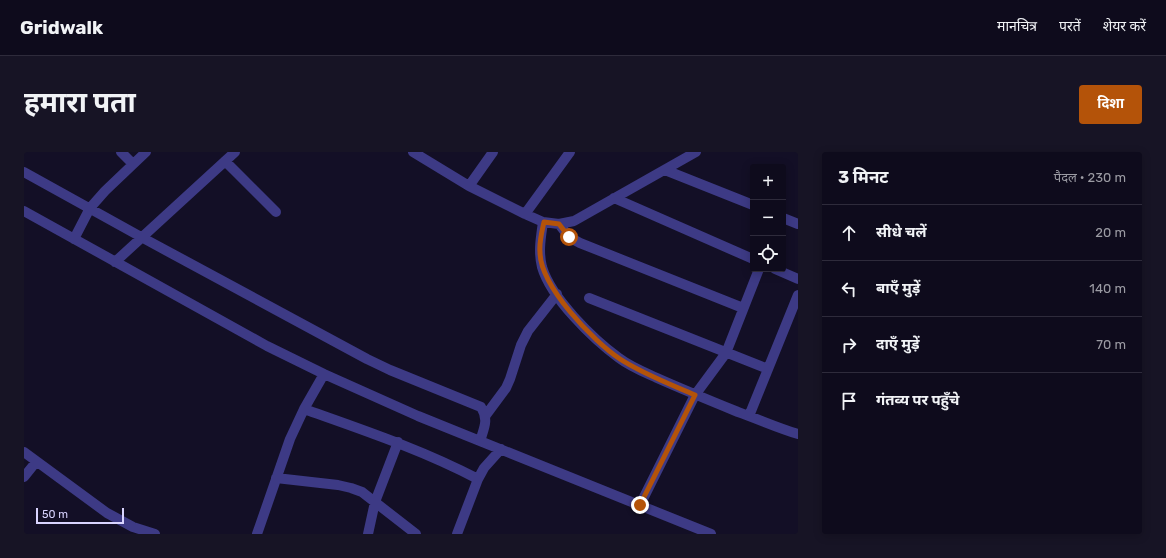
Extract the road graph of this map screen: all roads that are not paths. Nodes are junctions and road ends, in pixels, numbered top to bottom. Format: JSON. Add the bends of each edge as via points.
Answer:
{"nodes":[{"id":1,"x":121,"y":152,"type":"edge"},
{"id":2,"x":146,"y":152,"type":"edge"},
{"id":3,"x":235,"y":152,"type":"edge"},
{"id":4,"x":414,"y":152,"type":"edge"},
{"id":5,"x":493,"y":152,"type":"edge"},
{"id":6,"x":570,"y":152,"type":"edge"},
{"id":7,"x":696,"y":152,"type":"edge"},
{"id":8,"x":225,"y":161,"type":"junction"},
{"id":9,"x":133,"y":164,"type":"junction"},
{"id":10,"x":665,"y":170,"type":"junction"},
{"id":11,"x":24,"y":172,"type":"edge"},
{"id":12,"x":469,"y":186,"type":"junction"},
{"id":13,"x":614,"y":198,"type":"junction"},
{"id":14,"x":750,"y":204,"type":"edge"},
{"id":15,"x":90,"y":208,"type":"junction"},
{"id":16,"x":24,"y":211,"type":"edge"},
{"id":17,"x":276,"y":212,"type":"dead end"},
{"id":18,"x":524,"y":214,"type":"junction"},
{"id":19,"x":786,"y":219,"type":"edge"},
{"id":20,"x":544,"y":222,"type":"junction"},
{"id":21,"x":559,"y":224,"type":"junction"},
{"id":22,"x":798,"y":224,"type":"edge"},
{"id":23,"x":143,"y":238,"type":"junction"},
{"id":24,"x":74,"y":239,"type":"junction"},
{"id":25,"x":750,"y":258,"type":"edge"},
{"id":26,"x":115,"y":262,"type":"junction"},
{"id":27,"x":758,"y":272,"type":"edge"},
{"id":28,"x":782,"y":272,"type":"edge"},
{"id":29,"x":798,"y":279,"type":"edge"},
{"id":30,"x":557,"y":294,"type":"junction"},
{"id":31,"x":798,"y":295,"type":"edge"},
{"id":32,"x":589,"y":298,"type":"dead end"},
{"id":33,"x":743,"y":308,"type":"junction"},
{"id":34,"x":726,"y":353,"type":"junction"},
{"id":35,"x":768,"y":369,"type":"junction"},
{"id":36,"x":324,"y":374,"type":"junction"},
{"id":37,"x":695,"y":395,"type":"junction"},
{"id":38,"x":304,"y":409,"type":"junction"},
{"id":39,"x":486,"y":414,"type":"junction"},
{"id":40,"x":749,"y":416,"type":"junction"},
{"id":41,"x":798,"y":434,"type":"edge"},
{"id":42,"x":480,"y":441,"type":"junction"},
{"id":43,"x":398,"y":442,"type":"junction"},
{"id":44,"x":501,"y":449,"type":"junction"},
{"id":45,"x":24,"y":452,"type":"edge"},
{"id":46,"x":36,"y":462,"type":"junction"},
{"id":47,"x":24,"y":477,"type":"edge"},
{"id":48,"x":276,"y":478,"type":"junction"},
{"id":49,"x":478,"y":479,"type":"junction"},
{"id":50,"x":375,"y":502,"type":"junction"},
{"id":51,"x":640,"y":505,"type":"junction"},
{"id":52,"x":131,"y":531,"type":"edge"},
{"id":53,"x":155,"y":534,"type":"edge"},
{"id":54,"x":257,"y":534,"type":"edge"},
{"id":55,"x":368,"y":534,"type":"edge"},
{"id":56,"x":416,"y":534,"type":"edge"},
{"id":57,"x":458,"y":534,"type":"edge"},
{"id":58,"x":710,"y":534,"type":"edge"}],
"edges":[{"from":1,"to":9,"type":"street"},
{"from":2,"to":9,"type":"street"},
{"from":3,"to":8,"type":"street"},
{"from":4,"to":12,"type":"street"},
{"from":5,"to":12,"type":"street"},
{"from":6,"to":18,"type":"street"},
{"from":7,"to":10,"type":"street"},
{"from":8,"to":17,"type":"street"},
{"from":8,"to":23,"type":"street"},
{"from":9,"to":15,"type":"street"},
{"from":10,"to":13,"type":"street"},
{"from":10,"to":14,"type":"street"},
{"from":11,"to":15,"type":"street"},
{"from":12,"to":18,"type":"street"},
{"from":13,"to":21,"type":"street","via":[[574,221]]},
{"from":13,"to":25,"type":"street"},
{"from":15,"to":23,"type":"street"},
{"from":15,"to":24,"type":"street"},
{"from":16,"to":24,"type":"street"},
{"from":18,"to":20,"type":"street"},
{"from":19,"to":22,"type":"street"},
{"from":20,"to":21,"type":"street"},
{"from":20,"to":30,"type":"street","via":[[540,252],[543,268]]},
{"from":21,"to":33,"type":"street","via":[[569,237],[580,243]]},
{"from":23,"to":26,"type":"street"},
{"from":23,"to":39,"type":"street","via":[[355,353],[390,370],[471,402],[481,407]]},
{"from":24,"to":26,"type":"street"},
{"from":26,"to":36,"type":"street","via":[[267,346]]},
{"from":27,"to":33,"type":"street"},
{"from":28,"to":29,"type":"street"},
{"from":30,"to":37,"type":"street","via":[[581,324],[620,359]]},
{"from":30,"to":39,"type":"street","via":[[528,331],[506,388]]},
{"from":31,"to":35,"type":"street"},
{"from":32,"to":34,"type":"street"},
{"from":33,"to":34,"type":"street"},
{"from":34,"to":35,"type":"street"},
{"from":34,"to":37,"type":"street"},
{"from":35,"to":40,"type":"street"},
{"from":36,"to":38,"type":"street"},
{"from":36,"to":42,"type":"street"},
{"from":37,"to":40,"type":"street"},
{"from":37,"to":51,"type":"street"},
{"from":38,"to":43,"type":"street"},
{"from":38,"to":48,"type":"street"},
{"from":39,"to":42,"type":"street"},
{"from":40,"to":41,"type":"street"},
{"from":42,"to":44,"type":"street"},
{"from":43,"to":49,"type":"street"},
{"from":43,"to":50,"type":"street"},
{"from":44,"to":49,"type":"street"},
{"from":44,"to":51,"type":"street"},
{"from":45,"to":46,"type":"street"},
{"from":46,"to":47,"type":"street"},
{"from":46,"to":52,"type":"street"},
{"from":48,"to":50,"type":"street","via":[[350,488],[362,492]]},
{"from":48,"to":54,"type":"street"},
{"from":49,"to":57,"type":"street"},
{"from":50,"to":55,"type":"street"},
{"from":50,"to":56,"type":"street"},
{"from":51,"to":58,"type":"street"},
{"from":52,"to":53,"type":"street"}]}
